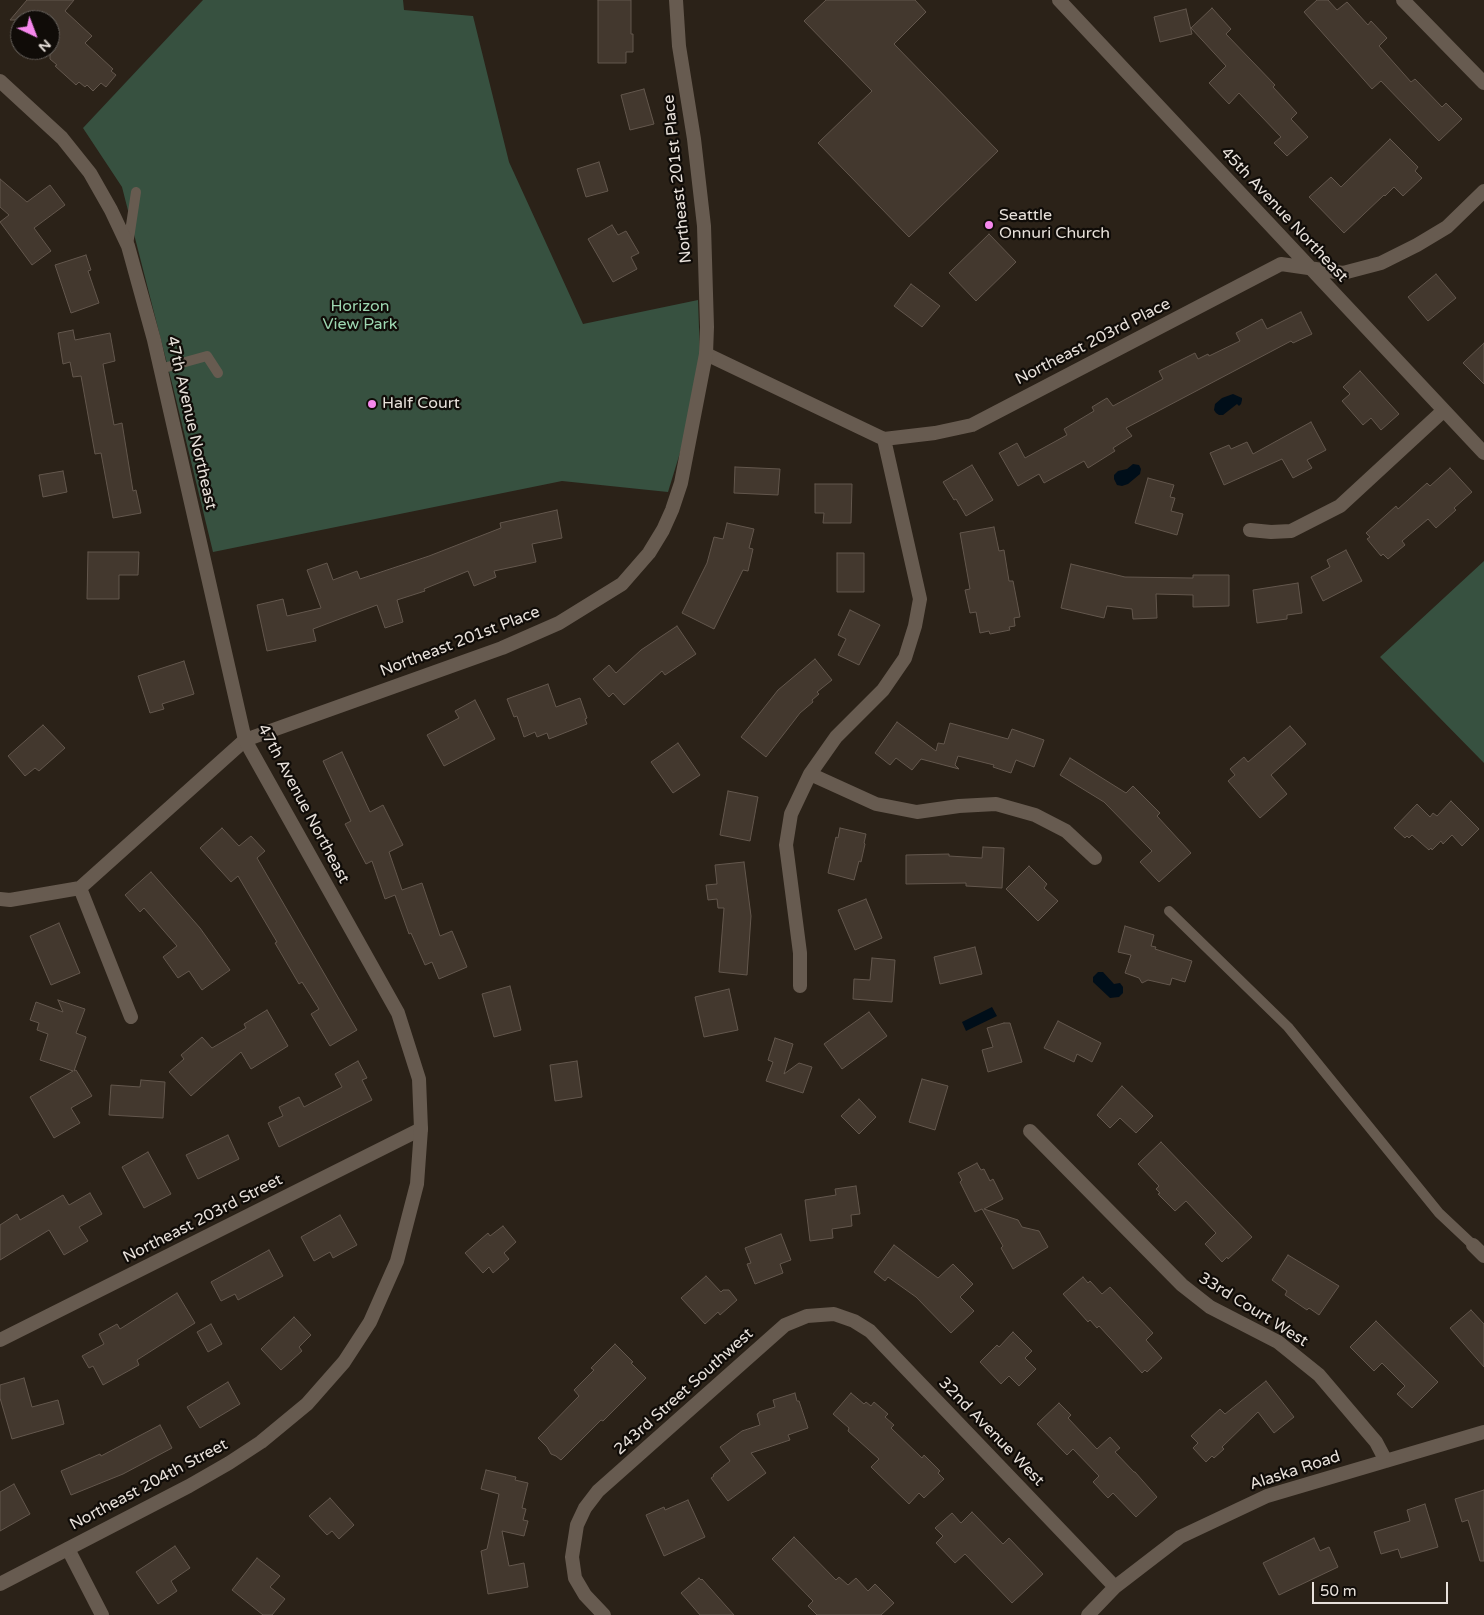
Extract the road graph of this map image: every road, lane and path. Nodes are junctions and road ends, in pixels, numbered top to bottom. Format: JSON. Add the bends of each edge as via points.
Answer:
{"nodes":[{"id":1,"x":676,"y":0,"type":"edge"},
{"id":2,"x":1059,"y":0,"type":"edge"},
{"id":3,"x":1403,"y":0,"type":"edge"},
{"id":4,"x":0,"y":81,"type":"edge"},
{"id":5,"x":1484,"y":83,"type":"edge"},
{"id":6,"x":1484,"y":191,"type":"edge"},
{"id":7,"x":136,"y":192,"type":"dead end"},
{"id":8,"x":128,"y":246,"type":"junction"},
{"id":9,"x":1313,"y":269,"type":"junction"},
{"id":10,"x":706,"y":354,"type":"junction"},
{"id":11,"x":160,"y":369,"type":"junction"},
{"id":12,"x":218,"y":373,"type":"dead end"},
{"id":13,"x":1443,"y":411,"type":"junction"},
{"id":14,"x":884,"y":439,"type":"junction"},
{"id":15,"x":1484,"y":453,"type":"edge"},
{"id":16,"x":1250,"y":530,"type":"dead end"},
{"id":17,"x":245,"y":740,"type":"junction"},
{"id":18,"x":810,"y":774,"type":"junction"},
{"id":19,"x":1095,"y":858,"type":"dead end"},
{"id":20,"x":80,"y":888,"type":"junction"},
{"id":21,"x":0,"y":899,"type":"edge"},
{"id":22,"x":1169,"y":911,"type":"dead end"},
{"id":23,"x":800,"y":986,"type":"dead end"},
{"id":24,"x":131,"y":1017,"type":"dead end"},
{"id":25,"x":421,"y":1129,"type":"junction"},
{"id":26,"x":1030,"y":1130,"type":"dead end"},
{"id":27,"x":1473,"y":1245,"type":"joint"},
{"id":28,"x":1484,"y":1256,"type":"edge"},
{"id":29,"x":834,"y":1314,"type":"joint"},
{"id":30,"x":0,"y":1340,"type":"edge"},
{"id":31,"x":307,"y":1404,"type":"joint"},
{"id":32,"x":1484,"y":1432,"type":"edge"},
{"id":33,"x":1386,"y":1460,"type":"junction"},
{"id":34,"x":68,"y":1549,"type":"junction"},
{"id":35,"x":0,"y":1584,"type":"edge"},
{"id":36,"x":1115,"y":1587,"type":"junction"},
{"id":37,"x":102,"y":1615,"type":"edge"},
{"id":38,"x":604,"y":1615,"type":"edge"},
{"id":39,"x":1088,"y":1615,"type":"edge"}],
"edges":[{"from":1,"to":10,"type":"street","name":"Northeast 201st Place","via":[[679,46],[704,226]]},
{"from":2,"to":9,"type":"street","name":"45th Avenue Northeast"},
{"from":3,"to":5,"type":"street"},
{"from":4,"to":8,"type":"street","name":"47th Avenue Northeast","via":[[62,138],[90,173]]},
{"from":6,"to":9,"type":"street","name":"Northeast 203rd Place","via":[[1447,227],[1381,264],[1343,273]]},
{"from":7,"to":8,"type":"lane"},
{"from":8,"to":11,"type":"street","name":"47th Avenue Northeast"},
{"from":9,"to":13,"type":"street","name":"45th Avenue Northeast"},
{"from":9,"to":14,"type":"street","name":"Northeast 203rd Place","via":[[1281,264],[972,425]]},
{"from":10,"to":14,"type":"street"},
{"from":10,"to":17,"type":"street","name":"Northeast 201st Place","via":[[681,483],[672,510],[649,553],[622,584],[559,623],[502,648]]},
{"from":11,"to":12,"type":"lane","via":[[206,356]]},
{"from":11,"to":17,"type":"street","name":"47th Avenue Northeast"},
{"from":13,"to":15,"type":"street","name":"45th Avenue Northeast"},
{"from":13,"to":16,"type":"street","via":[[1340,506],[1291,531]]},
{"from":14,"to":18,"type":"street","via":[[920,599],[915,626],[905,658],[883,690],[836,738]]},
{"from":17,"to":20,"type":"street","name":"Northeast 201st Place"},
{"from":17,"to":25,"type":"street","name":"47th Avenue Northeast","via":[[398,1013],[419,1079]]},
{"from":18,"to":19,"type":"street","via":[[876,804],[917,812],[996,804],[1034,815],[1066,831]]},
{"from":18,"to":23,"type":"street","via":[[791,814],[786,845],[800,953]]},
{"from":20,"to":21,"type":"street"},
{"from":20,"to":24,"type":"street"},
{"from":22,"to":27,"type":"lane","via":[[1288,1027],[1439,1213]]},
{"from":25,"to":30,"type":"street","name":"Northeast 203rd Street"},
{"from":25,"to":31,"type":"street","name":"47th Avenue Northeast","via":[[417,1184],[398,1261],[370,1322],[344,1362]]},
{"from":26,"to":33,"type":"street","name":"33rd Court West","via":[[1182,1285],[1210,1307],[1278,1342],[1320,1375],[1376,1442]]},
{"from":27,"to":28,"type":"street"},
{"from":29,"to":36,"type":"street","name":"32nd Avenue West","via":[[870,1331]]},
{"from":29,"to":38,"type":"street","name":"243rd Street Southwest","via":[[807,1316],[785,1325],[598,1491],[585,1508],[577,1526],[572,1558],[575,1578],[585,1595]]},
{"from":31,"to":34,"type":"street","name":"Northeast 204th Street","via":[[262,1442],[229,1463]]},
{"from":32,"to":33,"type":"street","name":"Alaska Road"},
{"from":33,"to":36,"type":"street","name":"Alaska Road","via":[[1260,1499],[1180,1537]]},
{"from":34,"to":35,"type":"street","name":"Northeast 204th Street"},
{"from":34,"to":37,"type":"street"},
{"from":36,"to":39,"type":"street","name":"Alaska Road"}]}
